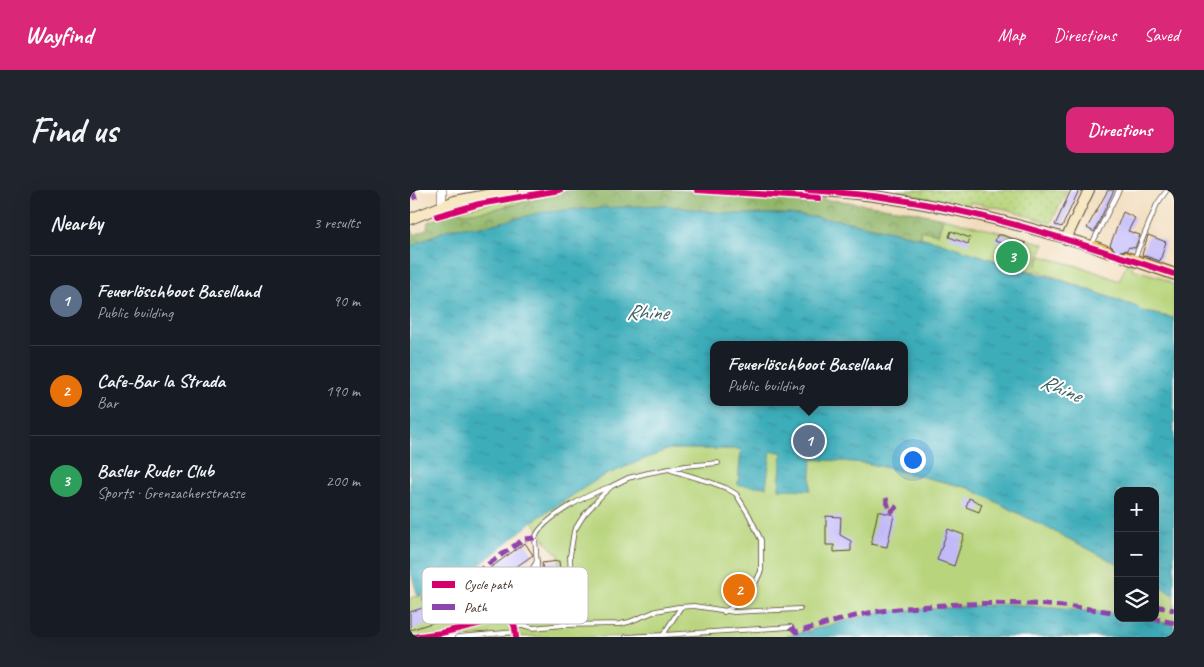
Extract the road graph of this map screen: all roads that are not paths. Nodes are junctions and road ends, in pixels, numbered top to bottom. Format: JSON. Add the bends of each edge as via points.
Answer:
{"nodes":[{"id":1,"x":442,"y":190,"type":"edge"},
{"id":2,"x":513,"y":190,"type":"edge"},
{"id":3,"x":807,"y":190,"type":"edge"},
{"id":4,"x":1088,"y":190,"type":"edge"},
{"id":5,"x":1119,"y":190,"type":"edge"},
{"id":6,"x":1167,"y":190,"type":"edge"},
{"id":7,"x":442,"y":205,"type":"junction"},
{"id":8,"x":410,"y":219,"type":"edge"},
{"id":9,"x":1066,"y":239,"type":"junction"},
{"id":10,"x":1093,"y":247,"type":"junction"},
{"id":11,"x":1108,"y":252,"type":"dead end"},
{"id":12,"x":1129,"y":259,"type":"joint"},
{"id":13,"x":1174,"y":274,"type":"edge"},
{"id":14,"x":718,"y":463,"type":"dead end"},
{"id":15,"x":668,"y":469,"type":"junction"},
{"id":16,"x":612,"y":486,"type":"junction"},
{"id":17,"x":536,"y":561,"type":"junction"},
{"id":18,"x":533,"y":567,"type":"edge"},
{"id":19,"x":537,"y":567,"type":"edge"},
{"id":20,"x":570,"y":567,"type":"edge"},
{"id":21,"x":681,"y":607,"type":"junction"},
{"id":22,"x":800,"y":608,"type":"dead end"},
{"id":23,"x":724,"y":612,"type":"junction"},
{"id":24,"x":478,"y":624,"type":"edge"},
{"id":25,"x":563,"y":625,"type":"joint"},
{"id":26,"x":515,"y":626,"type":"joint"},
{"id":27,"x":526,"y":626,"type":"joint"},
{"id":28,"x":791,"y":626,"type":"dead end"},
{"id":29,"x":516,"y":634,"type":"edge"},
{"id":30,"x":663,"y":635,"type":"junction"},
{"id":31,"x":413,"y":637,"type":"edge"},
{"id":32,"x":458,"y":637,"type":"edge"},
{"id":33,"x":626,"y":637,"type":"edge"}],
"edges":[{"from":1,"to":7,"type":"street"},
{"from":2,"to":7,"type":"main road"},
{"from":3,"to":9,"type":"main road","via":[[894,198]]},
{"from":4,"to":9,"type":"main road"},
{"from":5,"to":10,"type":"lane"},
{"from":6,"to":12,"type":"lane"},
{"from":7,"to":8,"type":"main road"},
{"from":9,"to":10,"type":"main road"},
{"from":10,"to":11,"type":"main road"},
{"from":12,"to":13,"type":"main road"},
{"from":14,"to":15,"type":"lane"},
{"from":15,"to":16,"type":"lane","via":[[628,478]]},
{"from":15,"to":23,"type":"lane","via":[[736,494],[762,540],[761,571],[755,584],[747,595]]},
{"from":16,"to":17,"type":"lane","via":[[594,492],[544,524],[535,538]]},
{"from":16,"to":20,"type":"lane","via":[[584,514],[574,531]]},
{"from":17,"to":18,"type":"lane"},
{"from":17,"to":19,"type":"lane"},
{"from":21,"to":23,"type":"lane"},
{"from":21,"to":25,"type":"lane","via":[[656,611],[620,624]]},
{"from":21,"to":30,"type":"lane"},
{"from":22,"to":23,"type":"lane"},
{"from":24,"to":31,"type":"lane"},
{"from":25,"to":27,"type":"lane"},
{"from":26,"to":27,"type":"lane"},
{"from":26,"to":29,"type":"lane"},
{"from":28,"to":30,"type":"lane"},
{"from":29,"to":32,"type":"lane"},
{"from":30,"to":33,"type":"lane"}]}
